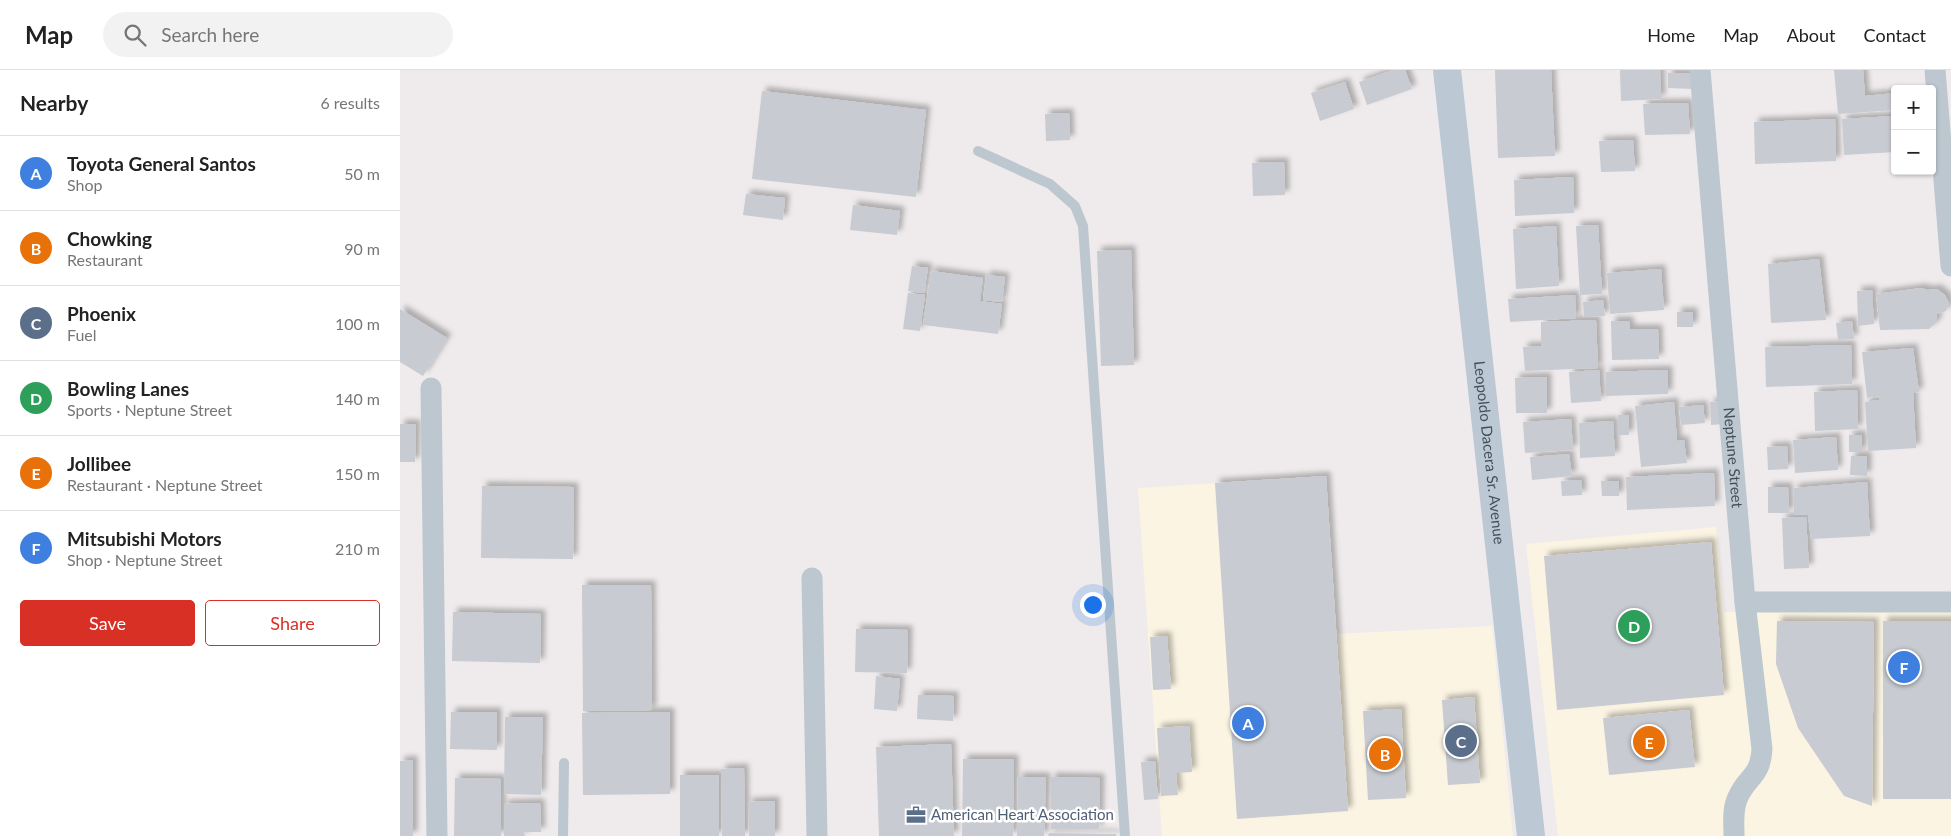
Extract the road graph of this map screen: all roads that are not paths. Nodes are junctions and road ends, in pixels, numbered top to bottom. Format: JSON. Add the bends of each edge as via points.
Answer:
{"nodes":[{"id":1,"x":1447,"y":70,"type":"edge"},
{"id":2,"x":1700,"y":70,"type":"edge"},
{"id":3,"x":1935,"y":70,"type":"edge"},
{"id":4,"x":978,"y":151,"type":"dead end"},
{"id":5,"x":1951,"y":266,"type":"edge"},
{"id":6,"x":430,"y":388,"type":"dead end"},
{"id":7,"x":812,"y":578,"type":"dead end"},
{"id":8,"x":1745,"y":602,"type":"junction"},
{"id":9,"x":1951,"y":602,"type":"edge"},
{"id":10,"x":564,"y":763,"type":"dead end"},
{"id":11,"x":437,"y":836,"type":"edge"},
{"id":12,"x":564,"y":836,"type":"edge"},
{"id":13,"x":817,"y":836,"type":"edge"},
{"id":14,"x":1125,"y":836,"type":"edge"},
{"id":15,"x":1532,"y":836,"type":"edge"},
{"id":16,"x":1734,"y":836,"type":"edge"}],
"edges":[{"from":1,"to":15,"type":"main road","name":"Leopoldo Dacera Sr. Avenue"},
{"from":2,"to":8,"type":"street","name":"Neptune Street"},
{"from":3,"to":5,"type":"street"},
{"from":4,"to":14,"type":"lane","via":[[1050,184],[1075,206],[1083,226]]},
{"from":6,"to":11,"type":"street"},
{"from":7,"to":13,"type":"street"},
{"from":8,"to":9,"type":"street"},
{"from":8,"to":16,"type":"street","name":"Neptune Street","via":[[1762,749],[1756,773],[1734,806]]},
{"from":10,"to":12,"type":"lane"}]}
